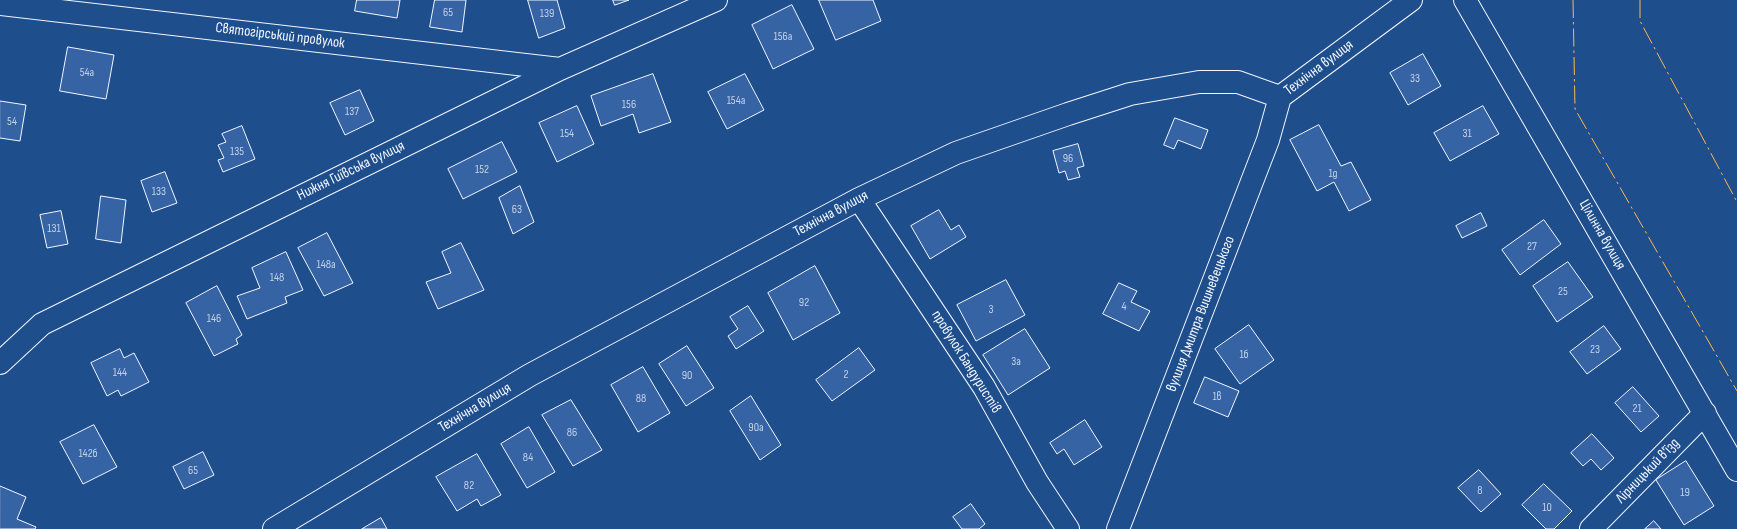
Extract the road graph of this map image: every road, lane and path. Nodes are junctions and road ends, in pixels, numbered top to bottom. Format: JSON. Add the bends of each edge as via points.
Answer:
{"nodes":[{"id":1,"x":716,"y":0,"type":"edge"},
{"id":2,"x":1410,"y":0,"type":"edge"},
{"id":3,"x":1466,"y":0,"type":"edge"},
{"id":4,"x":0,"y":4,"type":"edge"},
{"id":5,"x":560,"y":69,"type":"junction"},
{"id":6,"x":1280,"y":98,"type":"junction"},
{"id":7,"x":859,"y":199,"type":"junction"},
{"id":8,"x":0,"y":363,"type":"edge"},
{"id":9,"x":1705,"y":412,"type":"junction"},
{"id":10,"x":1737,"y":470,"type":"edge"},
{"id":11,"x":274,"y":529,"type":"edge"},
{"id":12,"x":1068,"y":529,"type":"edge"},
{"id":13,"x":1118,"y":529,"type":"edge"},
{"id":14,"x":1591,"y":529,"type":"edge"}],
"edges":[{"from":1,"to":5,"type":"street","name":"Нижня Гиївська вулиця"},
{"from":2,"to":6,"type":"street","name":"Технічна вулиця"},
{"from":3,"to":9,"type":"street","name":"Цілинна вулиця"},
{"from":4,"to":5,"type":"street","name":"Святогірський провулок"},
{"from":5,"to":8,"type":"street","name":"Нижня Гиївська вулиця","via":[[42,324]]},
{"from":6,"to":7,"type":"street","name":"Технічна вулиця","via":[[1238,82],[1199,82],[1130,94],[956,154]]},
{"from":6,"to":13,"type":"street","name":"вулиця Дмитра Вишневецького","via":[[1268,140]]},
{"from":7,"to":11,"type":"street","name":"Технічна вулиця","via":[[530,375]]},
{"from":7,"to":12,"type":"street","name":"провулок Бандуристів","via":[[984,387],[1037,482]]},
{"from":9,"to":10,"type":"street","name":"Цілинна вулиця"},
{"from":9,"to":14,"type":"street","name":"Лірницький в'їзд"}]}
